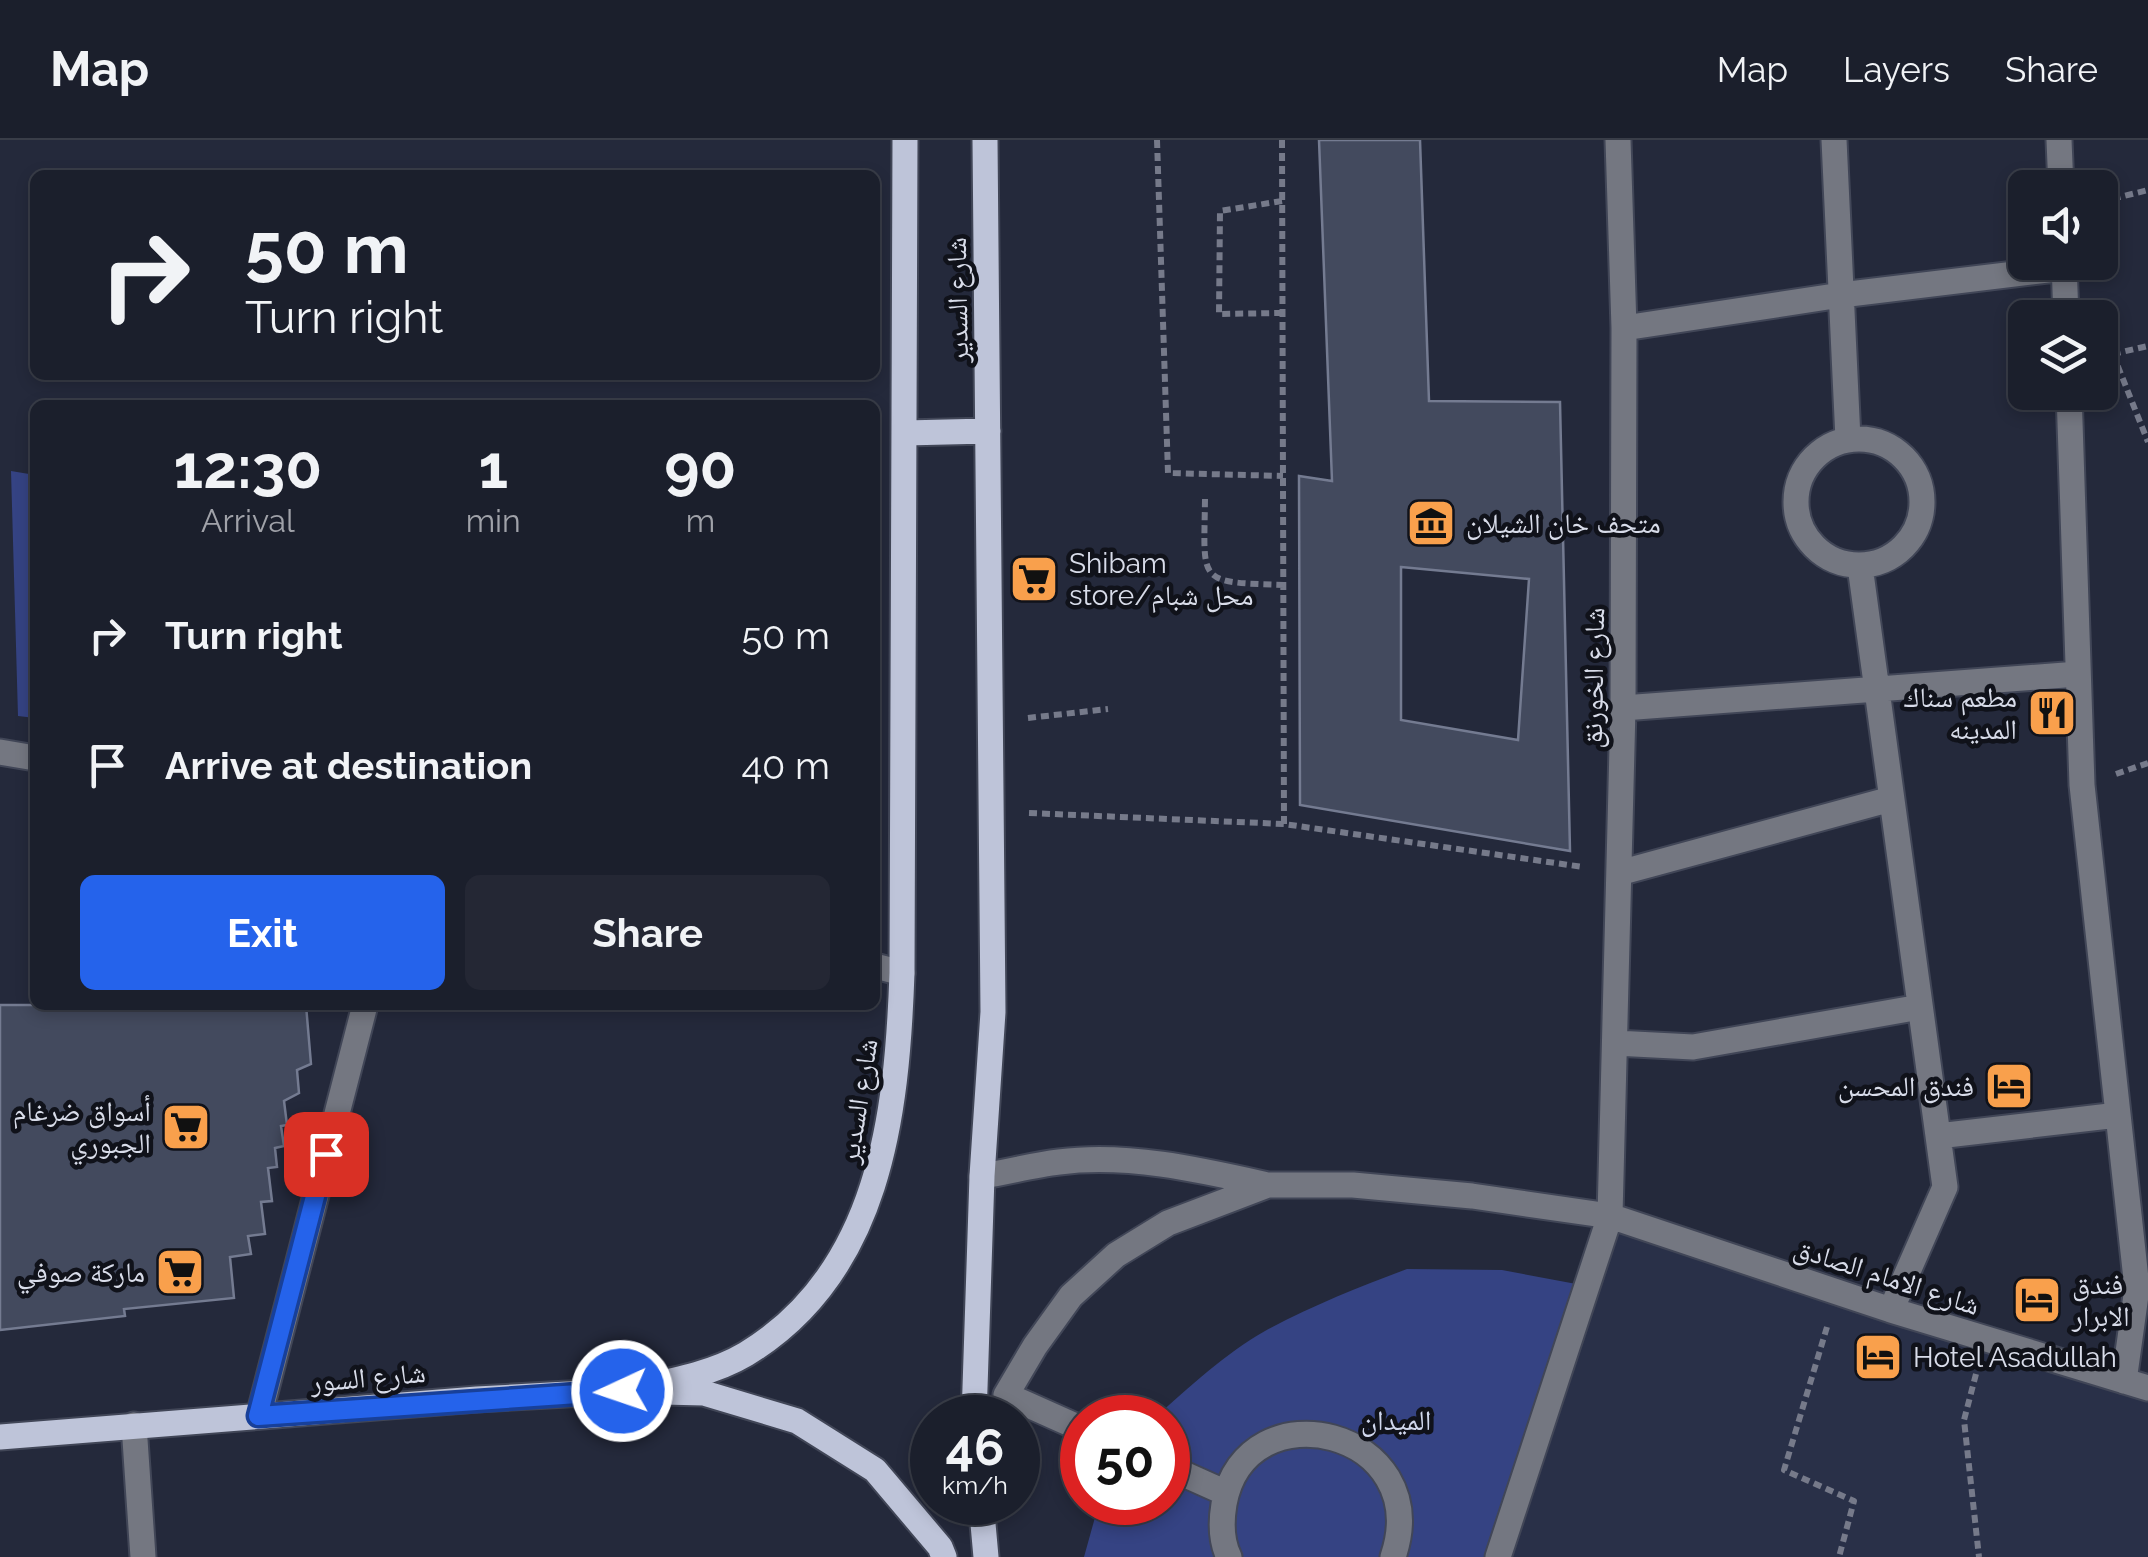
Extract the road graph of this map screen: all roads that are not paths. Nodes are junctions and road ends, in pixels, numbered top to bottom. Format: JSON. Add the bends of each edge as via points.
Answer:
{"nodes":[{"id":1,"x":905,"y":140,"type":"edge"},
{"id":2,"x":985,"y":140,"type":"edge"},
{"id":3,"x":1618,"y":140,"type":"edge"},
{"id":4,"x":1834,"y":140,"type":"edge"},
{"id":5,"x":2059,"y":140,"type":"edge"},
{"id":6,"x":2060,"y":170,"type":"edge"},
{"id":7,"x":2008,"y":273,"type":"edge"},
{"id":8,"x":1841,"y":296,"type":"junction"},
{"id":9,"x":1624,"y":328,"type":"junction"},
{"id":10,"x":2070,"y":410,"type":"edge"},
{"id":11,"x":988,"y":431,"type":"junction"},
{"id":12,"x":905,"y":433,"type":"junction"},
{"id":13,"x":1848,"y":439,"type":"junction"},
{"id":14,"x":1860,"y":566,"type":"junction"},
{"id":15,"x":2078,"y":674,"type":"junction"},
{"id":16,"x":1876,"y":691,"type":"junction"},
{"id":17,"x":1623,"y":708,"type":"junction"},
{"id":18,"x":19,"y":755,"type":"edge"},
{"id":19,"x":0,"y":773,"type":"edge"},
{"id":20,"x":1891,"y":798,"type":"junction"},
{"id":21,"x":1619,"y":872,"type":"junction"},
{"id":22,"x":880,"y":967,"type":"edge"},
{"id":23,"x":902,"y":973,"type":"junction"},
{"id":24,"x":1920,"y":1007,"type":"junction"},
{"id":25,"x":364,"y":1010,"type":"edge"},
{"id":26,"x":1615,"y":1043,"type":"junction"},
{"id":27,"x":2118,"y":1114,"type":"junction"},
{"id":28,"x":1938,"y":1136,"type":"junction"},
{"id":29,"x":982,"y":1176,"type":"junction"},
{"id":30,"x":1268,"y":1185,"type":"junction"},
{"id":31,"x":1610,"y":1216,"type":"junction"},
{"id":32,"x":1891,"y":1310,"type":"junction"},
{"id":33,"x":2136,"y":1385,"type":"edge"},
{"id":34,"x":622,"y":1391,"type":"junction"},
{"id":35,"x":974,"y":1395,"type":"edge"},
{"id":36,"x":258,"y":1416,"type":"junction"},
{"id":37,"x":1060,"y":1420,"type":"edge"},
{"id":38,"x":134,"y":1425,"type":"junction"},
{"id":39,"x":0,"y":1438,"type":"edge"},
{"id":40,"x":1190,"y":1477,"type":"edge"},
{"id":41,"x":1226,"y":1493,"type":"junction"},
{"id":42,"x":983,"y":1525,"type":"edge"},
{"id":43,"x":1396,"y":1556,"type":"edge"},
{"id":44,"x":143,"y":1557,"type":"edge"},
{"id":45,"x":944,"y":1557,"type":"edge"},
{"id":46,"x":986,"y":1557,"type":"edge"},
{"id":47,"x":1229,"y":1557,"type":"edge"},
{"id":48,"x":1498,"y":1557,"type":"edge"}],
"edges":[{"from":1,"to":12,"type":"main road","name":"شارع السدير"},
{"from":2,"to":11,"type":"main road","name":"شارع السدير"},
{"from":3,"to":9,"type":"street","name":"شارع الخورنق"},
{"from":4,"to":8,"type":"street"},
{"from":5,"to":6,"type":"street"},
{"from":7,"to":8,"type":"street"},
{"from":8,"to":9,"type":"street"},
{"from":8,"to":13,"type":"street"},
{"from":9,"to":17,"type":"street","name":"شارع الخورنق"},
{"from":10,"to":15,"type":"street"},
{"from":11,"to":12,"type":"main road"},
{"from":11,"to":29,"type":"main road","name":"شارع السدير","via":[[993,1012]]},
{"from":12,"to":23,"type":"main road","name":"شارع السدير"},
{"from":13,"to":14,"type":"street","via":[[1828,446],[1800,476],[1796,518],[1820,552]]},
{"from":13,"to":14,"type":"street","via":[[1870,440],[1906,459],[1923,497],[1921,518],[1906,545]]},
{"from":14,"to":16,"type":"street"},
{"from":15,"to":16,"type":"street"},
{"from":15,"to":27,"type":"street","via":[[2082,785]]},
{"from":16,"to":17,"type":"street"},
{"from":16,"to":20,"type":"street"},
{"from":17,"to":21,"type":"street","name":"شارع الخورنق"},
{"from":18,"to":19,"type":"street"},
{"from":20,"to":21,"type":"street"},
{"from":20,"to":24,"type":"street"},
{"from":21,"to":26,"type":"street","name":"شارع الخورنق"},
{"from":22,"to":23,"type":"street"},
{"from":23,"to":34,"type":"main road","name":"شارع السدير","via":[[889,1127],[869,1205],[839,1262],[802,1311],[746,1354],[697,1375]]},
{"from":24,"to":26,"type":"street","via":[[1693,1047]]},
{"from":24,"to":28,"type":"street"},
{"from":25,"to":36,"type":"street"},
{"from":26,"to":31,"type":"street","name":"شارع الخورنق"},
{"from":27,"to":28,"type":"street"},
{"from":27,"to":33,"type":"street","via":[[2138,1288]]},
{"from":28,"to":32,"type":"street","via":[[1944,1187]]},
{"from":29,"to":30,"type":"street","via":[[1062,1161],[1128,1162]]},
{"from":29,"to":35,"type":"main road","name":"شارع السدير"},
{"from":30,"to":31,"type":"street","name":"شارع الامام الصادق","via":[[1352,1185]]},
{"from":30,"to":37,"type":"street","via":[[1168,1223],[1116,1254],[1071,1296],[1006,1395]]},
{"from":31,"to":32,"type":"street","name":"شارع الامام الصادق"},
{"from":31,"to":48,"type":"street","name":"شارع الخورنق"},
{"from":32,"to":33,"type":"street","name":"شارع الامام الصادق"},
{"from":34,"to":36,"type":"main road","name":"شارع السور"},
{"from":34,"to":45,"type":"main road","via":[[704,1393],[797,1421],[875,1470]]},
{"from":36,"to":38,"type":"main road","name":"شارع السور"},
{"from":38,"to":39,"type":"main road","name":"شارع السور"},
{"from":38,"to":44,"type":"street"},
{"from":40,"to":41,"type":"street"},
{"from":41,"to":43,"type":"street","via":[[1260,1448],[1286,1436],[1342,1438],[1369,1454],[1388,1478],[1399,1506]]},
{"from":41,"to":47,"type":"street","via":[[1221,1520]]},
{"from":42,"to":46,"type":"main road"}]}
